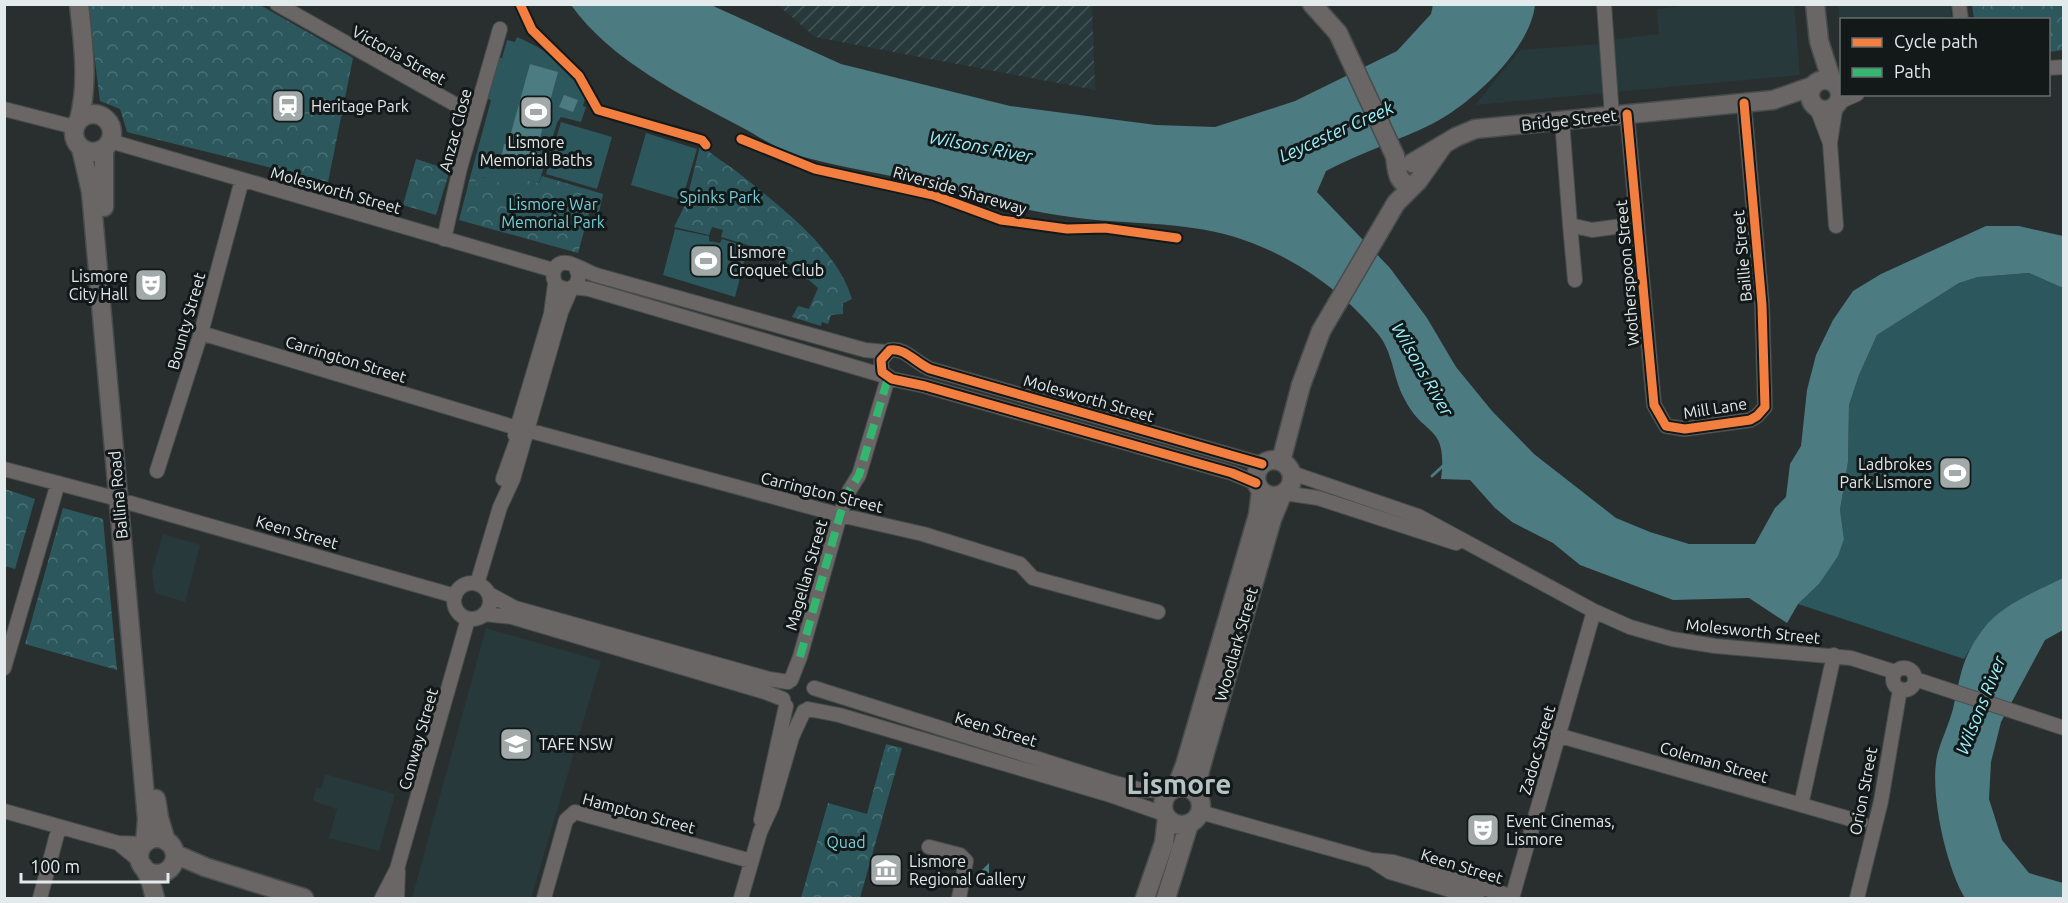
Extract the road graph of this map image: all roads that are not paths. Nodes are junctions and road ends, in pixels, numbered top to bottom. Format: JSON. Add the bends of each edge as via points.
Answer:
{"nodes":[{"id":1,"x":79,"y":4,"type":"edge"},
{"id":2,"x":277,"y":4,"type":"edge"},
{"id":3,"x":1312,"y":4,"type":"edge"},
{"id":4,"x":1604,"y":4,"type":"edge"},
{"id":5,"x":1815,"y":4,"type":"edge"},
{"id":6,"x":500,"y":29,"type":"dead end"},
{"id":7,"x":1819,"y":41,"type":"junction"},
{"id":8,"x":86,"y":74,"type":"junction"},
{"id":9,"x":1836,"y":82,"type":"edge"},
{"id":10,"x":1813,"y":85,"type":"junction"},
{"id":11,"x":1853,"y":96,"type":"edge"},
{"id":12,"x":1773,"y":100,"type":"junction"},
{"id":13,"x":1837,"y":103,"type":"junction"},
{"id":14,"x":1744,"y":104,"type":"junction"},
{"id":15,"x":1815,"y":106,"type":"junction"},
{"id":16,"x":4,"y":109,"type":"edge"},
{"id":17,"x":474,"y":115,"type":"junction"},
{"id":18,"x":1619,"y":115,"type":"junction"},
{"id":19,"x":104,"y":118,"type":"junction"},
{"id":20,"x":1562,"y":120,"type":"junction"},
{"id":21,"x":77,"y":123,"type":"junction"},
{"id":22,"x":1830,"y":142,"type":"junction"},
{"id":23,"x":107,"y":145,"type":"junction"},
{"id":24,"x":81,"y":148,"type":"junction"},
{"id":25,"x":1406,"y":171,"type":"junction"},
{"id":26,"x":242,"y":180,"type":"junction"},
{"id":27,"x":1638,"y":224,"type":"junction"},
{"id":28,"x":1570,"y":225,"type":"junction"},
{"id":29,"x":1836,"y":226,"type":"dead end"},
{"id":30,"x":444,"y":239,"type":"junction"},
{"id":31,"x":576,"y":268,"type":"junction"},
{"id":32,"x":554,"y":277,"type":"junction"},
{"id":33,"x":1575,"y":280,"type":"dead end"},
{"id":34,"x":572,"y":288,"type":"junction"},
{"id":35,"x":201,"y":333,"type":"junction"},
{"id":36,"x":886,"y":352,"type":"junction"},
{"id":37,"x":909,"y":358,"type":"junction"},
{"id":38,"x":890,"y":378,"type":"junction"},
{"id":39,"x":1765,"y":407,"type":"joint"},
{"id":40,"x":1666,"y":426,"type":"joint"},
{"id":41,"x":522,"y":429,"type":"junction"},
{"id":42,"x":1262,"y":464,"type":"junction"},
{"id":43,"x":1287,"y":467,"type":"junction"},
{"id":44,"x":4,"y":469,"type":"edge"},
{"id":45,"x":157,"y":471,"type":"dead end"},
{"id":46,"x":58,"y":483,"type":"junction"},
{"id":47,"x":1259,"y":487,"type":"junction"},
{"id":48,"x":1283,"y":494,"type":"junction"},
{"id":49,"x":124,"y":501,"type":"junction"},
{"id":50,"x":500,"y":507,"type":"junction"},
{"id":51,"x":840,"y":515,"type":"junction"},
{"id":52,"x":1480,"y":551,"type":"junction"},
{"id":53,"x":477,"y":584,"type":"junction"},
{"id":54,"x":489,"y":594,"type":"junction"},
{"id":55,"x":455,"y":596,"type":"junction"},
{"id":56,"x":1594,"y":611,"type":"junction"},
{"id":57,"x":1158,"y":612,"type":"dead end"},
{"id":58,"x":484,"y":615,"type":"junction"},
{"id":59,"x":468,"y":619,"type":"junction"},
{"id":60,"x":1834,"y":655,"type":"junction"},
{"id":61,"x":4,"y":668,"type":"edge"},
{"id":62,"x":1895,"y":672,"type":"junction"},
{"id":63,"x":1915,"y":680,"type":"junction"},
{"id":64,"x":790,"y":681,"type":"junction"},
{"id":65,"x":814,"y":688,"type":"junction"},
{"id":66,"x":1900,"y":689,"type":"junction"},
{"id":67,"x":784,"y":703,"type":"junction"},
{"id":68,"x":806,"y":710,"type":"junction"},
{"id":69,"x":2064,"y":728,"type":"edge"},
{"id":70,"x":1557,"y":735,"type":"junction"},
{"id":71,"x":1173,"y":790,"type":"junction"},
{"id":72,"x":1801,"y":805,"type":"junction"},
{"id":73,"x":1195,"y":810,"type":"junction"},
{"id":74,"x":4,"y":811,"type":"edge"},
{"id":75,"x":1165,"y":816,"type":"junction"},
{"id":76,"x":1861,"y":822,"type":"dead end"},
{"id":77,"x":59,"y":827,"type":"junction"},
{"id":78,"x":760,"y":831,"type":"junction"},
{"id":79,"x":929,"y":847,"type":"dead end"},
{"id":80,"x":143,"y":853,"type":"junction"},
{"id":81,"x":168,"y":859,"type":"junction"},
{"id":82,"x":1371,"y":860,"type":"junction"},
{"id":83,"x":751,"y":861,"type":"junction"},
{"id":84,"x":398,"y":869,"type":"junction"},
{"id":85,"x":40,"y":898,"type":"edge"},
{"id":86,"x":155,"y":898,"type":"edge"},
{"id":87,"x":165,"y":898,"type":"edge"},
{"id":88,"x":269,"y":898,"type":"edge"},
{"id":89,"x":304,"y":898,"type":"edge"},
{"id":90,"x":382,"y":898,"type":"edge"},
{"id":91,"x":397,"y":898,"type":"edge"},
{"id":92,"x":544,"y":898,"type":"edge"},
{"id":93,"x":741,"y":898,"type":"edge"},
{"id":94,"x":959,"y":898,"type":"edge"},
{"id":95,"x":1145,"y":898,"type":"edge"},
{"id":96,"x":1166,"y":898,"type":"edge"},
{"id":97,"x":1477,"y":898,"type":"edge"},
{"id":98,"x":1510,"y":898,"type":"edge"},
{"id":99,"x":1857,"y":898,"type":"edge"}],
"edges":[{"from":1,"to":8,"type":"main road"},
{"from":2,"to":17,"type":"street","name":"Victoria Street"},
{"from":3,"to":25,"type":"main road","via":[[1338,33]]},
{"from":4,"to":18,"type":"street","name":"Wotherspoon Street"},
{"from":5,"to":7,"type":"main road"},
{"from":6,"to":17,"type":"street","name":"Anzac Close"},
{"from":7,"to":9,"type":"main road"},
{"from":7,"to":10,"type":"main road"},
{"from":8,"to":19,"type":"main road"},
{"from":8,"to":21,"type":"main road","via":[[86,94]]},
{"from":9,"to":10,"type":"main road","via":[[1823,80]]},
{"from":9,"to":13,"type":"main road"},
{"from":10,"to":12,"type":"main road","name":"Bridge Street"},
{"from":10,"to":15,"type":"main road","via":[[1810,96]]},
{"from":11,"to":13,"type":"street"},
{"from":12,"to":14,"type":"main road","name":"Bridge Street"},
{"from":12,"to":15,"type":"main road","name":"Bridge Street"},
{"from":13,"to":15,"type":"main road","via":[[1828,109]]},
{"from":13,"to":22,"type":"street"},
{"from":14,"to":18,"type":"main road","name":"Bridge Street"},
{"from":14,"to":39,"type":"street","name":"Baillie Street","via":[[1762,305]]},
{"from":15,"to":22,"type":"street"},
{"from":16,"to":21,"type":"street"},
{"from":17,"to":30,"type":"street","name":"Anzac Close"},
{"from":18,"to":20,"type":"main road","name":"Bridge Street"},
{"from":18,"to":27,"type":"street","name":"Wotherspoon Street"},
{"from":19,"to":21,"type":"main road","via":[[94,114]]},
{"from":19,"to":23,"type":"main road","via":[[110,126]]},
{"from":20,"to":25,"type":"main road","name":"Bridge Street","via":[[1475,129],[1456,137]]},
{"from":20,"to":28,"type":"street"},
{"from":21,"to":24,"type":"main road","via":[[74,139]]},
{"from":22,"to":29,"type":"street"},
{"from":23,"to":24,"type":"main road","via":[[94,152]]},
{"from":23,"to":26,"type":"street","name":"Molesworth Street"},
{"from":23,"to":49,"type":"main road","name":"Ballina Road","via":[[104,207]]},
{"from":24,"to":49,"type":"main road","name":"Ballina Road","via":[[91,192]]},
{"from":25,"to":43,"type":"main road","name":"Bridge Street","via":[[1396,203],[1321,331],[1294,413]]},
{"from":26,"to":30,"type":"street","name":"Molesworth Street"},
{"from":26,"to":35,"type":"street","name":"Bounty Street"},
{"from":27,"to":28,"type":"street","via":[[1592,230]]},
{"from":27,"to":40,"type":"street","name":"Wotherspoon Street","via":[[1654,405]]},
{"from":28,"to":33,"type":"street"},
{"from":30,"to":32,"type":"street","name":"Molesworth Street"},
{"from":31,"to":32,"type":"street","via":[[564,263]]},
{"from":31,"to":34,"type":"street","via":[[579,276]]},
{"from":31,"to":36,"type":"street","via":[[865,351]]},
{"from":32,"to":34,"type":"street","via":[[562,289]]},
{"from":32,"to":41,"type":"street","via":[[551,314]]},
{"from":34,"to":38,"type":"street","name":"Molesworth Street","via":[[600,292]]},
{"from":34,"to":41,"type":"street"},
{"from":35,"to":41,"type":"street","name":"Carrington Street"},
{"from":35,"to":45,"type":"street","name":"Bounty Street"},
{"from":36,"to":37,"type":"street","via":[[900,350]]},
{"from":36,"to":38,"type":"street","via":[[880,365]]},
{"from":37,"to":38,"type":"street","via":[[908,372]]},
{"from":37,"to":42,"type":"street","name":"Molesworth Street","via":[[938,371]]},
{"from":38,"to":47,"type":"street","name":"Molesworth Street","via":[[1232,473]]},
{"from":38,"to":51,"type":"street","name":"Magellan Street","via":[[859,475]]},
{"from":39,"to":40,"type":"street","name":"Mill Lane","via":[[1750,420],[1685,429]]},
{"from":41,"to":50,"type":"street","via":[[503,479]]},
{"from":41,"to":50,"type":"street","via":[[513,479]]},
{"from":41,"to":51,"type":"street","name":"Carrington Street"},
{"from":42,"to":43,"type":"main road","via":[[1270,460]]},
{"from":42,"to":47,"type":"main road","via":[[1256,473]]},
{"from":43,"to":48,"type":"main road","via":[[1291,484]]},
{"from":43,"to":52,"type":"street","name":"Molesworth Street","via":[[1403,509]]},
{"from":44,"to":46,"type":"street","name":"Keen Street"},
{"from":46,"to":49,"type":"street","name":"Keen Street"},
{"from":46,"to":61,"type":"street"},
{"from":47,"to":48,"type":"main road","via":[[1272,496]]},
{"from":47,"to":71,"type":"main road","name":"Woodlark Street","via":[[1258,515],[1185,765]]},
{"from":48,"to":52,"type":"street","name":"Molesworth Street","via":[[1318,498]]},
{"from":48,"to":73,"type":"main road","name":"Woodlark Street","via":[[1200,770]]},
{"from":49,"to":55,"type":"street","name":"Keen Street"},
{"from":49,"to":80,"type":"main road","name":"Ballina Road","via":[[147,819]]},
{"from":49,"to":81,"type":"main road","name":"Ballina Road","via":[[157,806]]},
{"from":50,"to":53,"type":"street"},
{"from":51,"to":57,"type":"street","name":"Carrington Street","via":[[923,534],[1020,564],[1033,578]]},
{"from":51,"to":64,"type":"street","name":"Magellan Street","via":[[801,657]]},
{"from":52,"to":56,"type":"street","name":"Molesworth Street"},
{"from":53,"to":54,"type":"street"},
{"from":53,"to":55,"type":"street","via":[[466,584]]},
{"from":54,"to":58,"type":"street","via":[[490,605]]},
{"from":54,"to":64,"type":"street","via":[[515,608],[769,680]]},
{"from":55,"to":59,"type":"street","via":[[458,612]]},
{"from":56,"to":60,"type":"street","name":"Molesworth Street","via":[[1672,639]]},
{"from":56,"to":70,"type":"street","name":"Zadoc Street"},
{"from":58,"to":59,"type":"street"},
{"from":58,"to":67,"type":"street","via":[[512,617],[765,692]]},
{"from":59,"to":84,"type":"street","name":"Conway Street"},
{"from":60,"to":62,"type":"street","name":"Molesworth Street"},
{"from":60,"to":72,"type":"street"},
{"from":62,"to":63,"type":"street","via":[[1908,669]]},
{"from":62,"to":66,"type":"street","via":[[1893,682]]},
{"from":63,"to":66,"type":"street","via":[[1910,688]]},
{"from":63,"to":69,"type":"street"},
{"from":64,"to":65,"type":"street","via":[[807,680]]},
{"from":64,"to":67,"type":"street","via":[[783,691]]},
{"from":65,"to":68,"type":"street","via":[[814,702]]},
{"from":65,"to":71,"type":"street","name":"Keen Street","via":[[1108,781],[1141,790]]},
{"from":66,"to":99,"type":"street","name":"Orion Street","via":[[1881,801]]},
{"from":67,"to":68,"type":"street","via":[[792,711]]},
{"from":67,"to":78,"type":"street"},
{"from":68,"to":75,"type":"street","name":"Keen Street","via":[[838,715],[1107,794]]},
{"from":68,"to":78,"type":"street","via":[[792,737],[772,806]]},
{"from":70,"to":72,"type":"street","name":"Coleman Street"},
{"from":70,"to":98,"type":"street","name":"Zadoc Street"},
{"from":71,"to":73,"type":"main road","via":[[1187,788]]},
{"from":71,"to":75,"type":"main road","via":[[1163,802]]},
{"from":72,"to":76,"type":"street","name":"Coleman Street"},
{"from":73,"to":75,"type":"main road","via":[[1177,825]]},
{"from":73,"to":82,"type":"street","name":"Keen Street"},
{"from":73,"to":96,"type":"main road","name":"Woodlark Street"},
{"from":74,"to":77,"type":"street"},
{"from":75,"to":95,"type":"main road","via":[[1164,843]]},
{"from":77,"to":80,"type":"street"},
{"from":77,"to":85,"type":"street"},
{"from":78,"to":83,"type":"street"},
{"from":79,"to":94,"type":"street","via":[[960,855],[966,861]]},
{"from":80,"to":81,"type":"main road","via":[[156,873]]},
{"from":80,"to":81,"type":"main road","via":[[158,838]]},
{"from":80,"to":86,"type":"main road","name":"Ballina Road"},
{"from":81,"to":87,"type":"main road","name":"Ballina Road"},
{"from":81,"to":88,"type":"main road","via":[[194,876]]},
{"from":81,"to":89,"type":"main road"},
{"from":82,"to":97,"type":"street","name":"Keen Street","via":[[1390,872]]},
{"from":82,"to":98,"type":"street","name":"Keen Street","via":[[1393,862]]},
{"from":83,"to":92,"type":"street","name":"Hampton Street","via":[[575,812],[566,820]]},
{"from":83,"to":93,"type":"street"},
{"from":84,"to":90,"type":"street","name":"Conway Street"},
{"from":84,"to":91,"type":"street","name":"Conway Street"}]}
